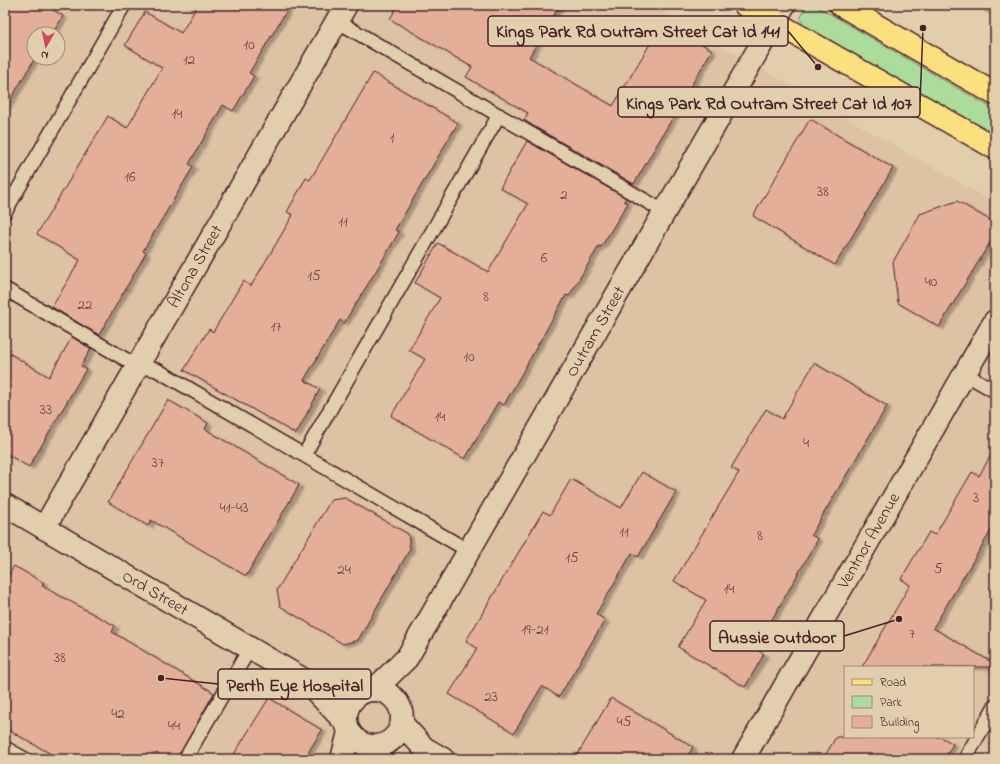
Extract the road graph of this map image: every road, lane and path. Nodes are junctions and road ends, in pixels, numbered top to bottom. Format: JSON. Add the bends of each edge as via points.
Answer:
{"nodes":[{"id":1,"x":124,"y":5,"type":"edge"},
{"id":2,"x":745,"y":5,"type":"edge"},
{"id":3,"x":841,"y":5,"type":"edge"},
{"id":4,"x":342,"y":13,"type":"edge"},
{"id":5,"x":779,"y":14,"type":"edge"},
{"id":6,"x":995,"y":94,"type":"edge"},
{"id":7,"x":499,"y":115,"type":"junction"},
{"id":8,"x":995,"y":148,"type":"edge"},
{"id":9,"x":5,"y":212,"type":"edge"},
{"id":10,"x":665,"y":212,"type":"junction"},
{"id":11,"x":5,"y":289,"type":"edge"},
{"id":12,"x":995,"y":321,"type":"edge"},
{"id":13,"x":137,"y":366,"type":"junction"},
{"id":14,"x":965,"y":374,"type":"junction"},
{"id":15,"x":995,"y":391,"type":"edge"},
{"id":16,"x":304,"y":455,"type":"junction"},
{"id":17,"x":5,"y":505,"type":"edge"},
{"id":18,"x":44,"y":528,"type":"junction"},
{"id":19,"x":469,"y":551,"type":"junction"},
{"id":20,"x":250,"y":648,"type":"junction"},
{"id":21,"x":408,"y":658,"type":"junction"},
{"id":22,"x":306,"y":681,"type":"junction"},
{"id":23,"x":365,"y":693,"type":"junction"},
{"id":24,"x":995,"y":706,"type":"edge"},
{"id":25,"x":347,"y":727,"type":"junction"},
{"id":26,"x":385,"y":735,"type":"edge"},
{"id":27,"x":5,"y":748,"type":"edge"},
{"id":28,"x":25,"y":759,"type":"edge"},
{"id":29,"x":185,"y":759,"type":"edge"},
{"id":30,"x":342,"y":759,"type":"edge"},
{"id":31,"x":443,"y":759,"type":"edge"},
{"id":32,"x":742,"y":759,"type":"edge"},
{"id":33,"x":965,"y":759,"type":"edge"}],
"edges":[{"from":1,"to":9,"type":"lane"},
{"from":2,"to":5,"type":"main road"},
{"from":3,"to":6,"type":"main road"},
{"from":4,"to":7,"type":"lane"},
{"from":4,"to":13,"type":"street","name":"Altona Street"},
{"from":5,"to":8,"type":"main road"},
{"from":5,"to":10,"type":"street","name":"Outram Street"},
{"from":7,"to":10,"type":"lane"},
{"from":7,"to":16,"type":"lane"},
{"from":10,"to":19,"type":"street","name":"Outram Street"},
{"from":11,"to":13,"type":"lane"},
{"from":12,"to":14,"type":"street","name":"Ventnor Avenue"},
{"from":13,"to":16,"type":"lane","via":[[157,370]]},
{"from":13,"to":18,"type":"street","name":"Altona Street"},
{"from":14,"to":15,"type":"lane"},
{"from":14,"to":32,"type":"street","name":"Ventnor Avenue"},
{"from":16,"to":19,"type":"lane"},
{"from":17,"to":18,"type":"street","name":"Ord Street"},
{"from":18,"to":20,"type":"street","name":"Ord Street"},
{"from":19,"to":21,"type":"street","name":"Outram Street"},
{"from":20,"to":22,"type":"street","name":"Ord Street"},
{"from":20,"to":29,"type":"lane"},
{"from":21,"to":23,"type":"street","name":"Outram Street"},
{"from":21,"to":26,"type":"street","name":"Outram Street"},
{"from":22,"to":23,"type":"street","name":"Ord Street"},
{"from":22,"to":25,"type":"street","name":"Ord Street"},
{"from":23,"to":25,"type":"street","via":[[350,702],[346,712]]},
{"from":23,"to":26,"type":"street","via":[[383,692],[392,697]]},
{"from":24,"to":33,"type":"lane"},
{"from":25,"to":26,"type":"street","via":[[356,740],[364,745]]},
{"from":25,"to":30,"type":"street"},
{"from":26,"to":31,"type":"street","via":[[424,748]]},
{"from":27,"to":28,"type":"lane"}]}
